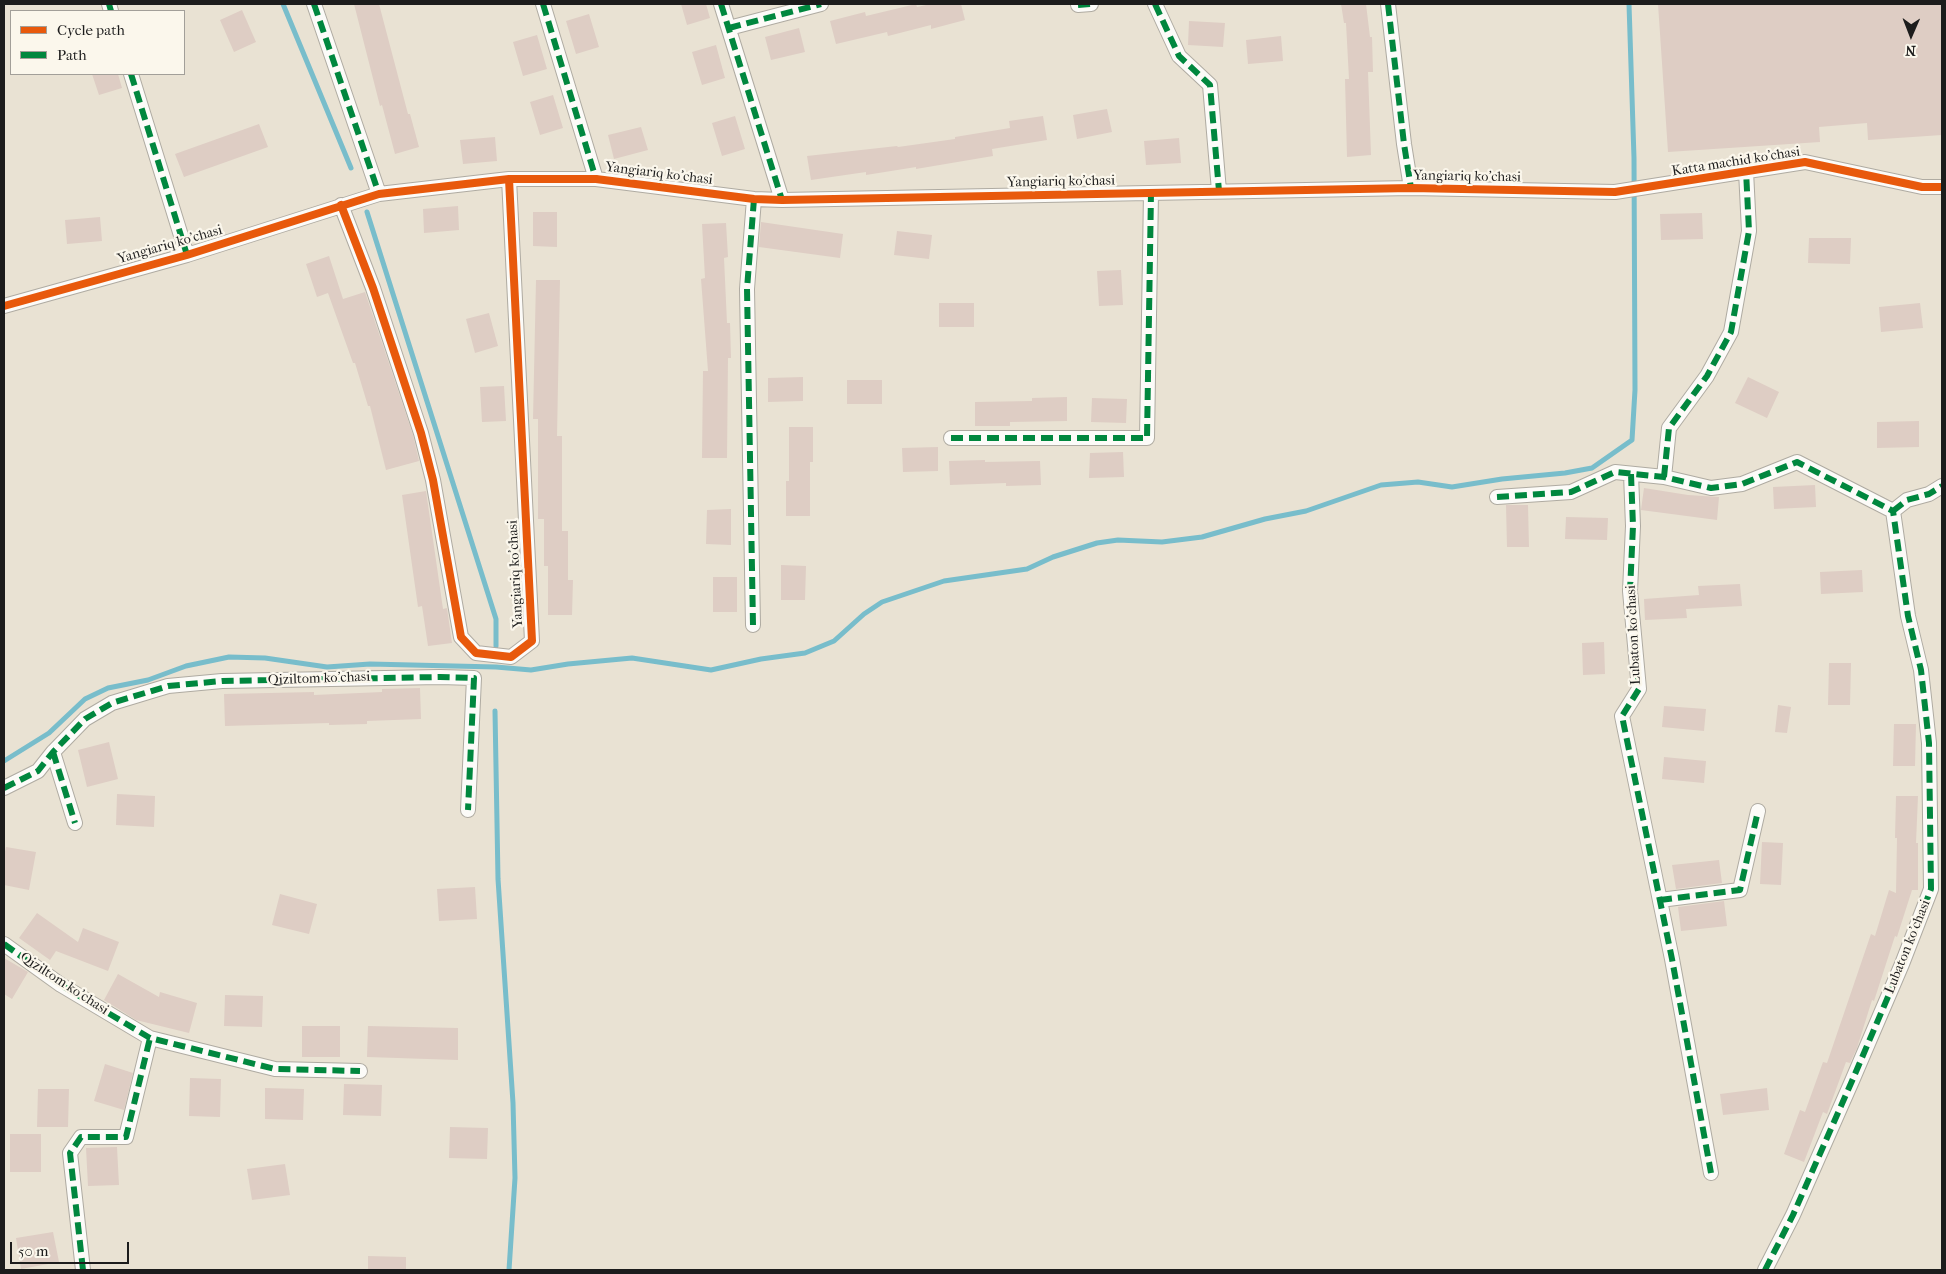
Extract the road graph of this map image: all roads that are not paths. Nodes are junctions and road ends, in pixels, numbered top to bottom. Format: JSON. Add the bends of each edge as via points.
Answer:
{"nodes":[{"id":1,"x":314,"y":4,"type":"edge"},
{"id":2,"x":543,"y":4,"type":"edge"},
{"id":3,"x":721,"y":4,"type":"edge"},
{"id":4,"x":821,"y":4,"type":"edge"},
{"id":5,"x":1155,"y":4,"type":"edge"},
{"id":6,"x":1388,"y":4,"type":"edge"},
{"id":7,"x":729,"y":28,"type":"junction"},
{"id":8,"x":130,"y":75,"type":"edge"},
{"id":9,"x":1746,"y":171,"type":"junction"},
{"id":10,"x":509,"y":179,"type":"junction"},
{"id":11,"x":596,"y":179,"type":"junction"},
{"id":12,"x":1942,"y":187,"type":"edge"},
{"id":13,"x":1411,"y":188,"type":"junction"},
{"id":14,"x":1218,"y":191,"type":"junction"},
{"id":15,"x":1615,"y":192,"type":"joint"},
{"id":16,"x":1151,"y":193,"type":"junction"},
{"id":17,"x":379,"y":194,"type":"junction"},
{"id":18,"x":754,"y":199,"type":"junction"},
{"id":19,"x":782,"y":200,"type":"junction"},
{"id":20,"x":342,"y":205,"type":"junction"},
{"id":21,"x":187,"y":255,"type":"junction"},
{"id":22,"x":4,"y":306,"type":"edge"},
{"id":23,"x":951,"y":438,"type":"dead end"},
{"id":24,"x":1631,"y":474,"type":"junction"},
{"id":25,"x":1664,"y":477,"type":"junction"},
{"id":26,"x":1942,"y":486,"type":"edge"},
{"id":27,"x":1497,"y":496,"type":"dead end"},
{"id":28,"x":1892,"y":510,"type":"junction"},
{"id":29,"x":753,"y":625,"type":"dead end"},
{"id":30,"x":52,"y":752,"type":"junction"},
{"id":31,"x":4,"y":788,"type":"edge"},
{"id":32,"x":468,"y":810,"type":"dead end"},
{"id":33,"x":1758,"y":811,"type":"dead end"},
{"id":34,"x":75,"y":823,"type":"dead end"},
{"id":35,"x":1660,"y":900,"type":"junction"},
{"id":36,"x":4,"y":944,"type":"edge"},
{"id":37,"x":150,"y":1038,"type":"junction"},
{"id":38,"x":360,"y":1071,"type":"dead end"},
{"id":39,"x":1711,"y":1173,"type":"dead end"},
{"id":40,"x":83,"y":1270,"type":"edge"},
{"id":41,"x":1765,"y":1270,"type":"edge"}],
"edges":[{"from":1,"to":17,"type":"street"},
{"from":2,"to":11,"type":"street","name":"Yangiariq ko'chasi"},
{"from":3,"to":7,"type":"street"},
{"from":4,"to":7,"type":"street"},
{"from":5,"to":14,"type":"street","via":[[1179,56],[1210,85]]},
{"from":6,"to":13,"type":"street"},
{"from":7,"to":19,"type":"street"},
{"from":8,"to":21,"type":"street","name":"Yangiariq ko'chasi"},
{"from":9,"to":12,"type":"street","name":"Katta machid ko'chasi","via":[[1804,162],[1922,187]]},
{"from":9,"to":15,"type":"street","name":"Katta machid ko'chasi"},
{"from":9,"to":25,"type":"street","name":"Katta machid ko'chasi","via":[[1749,231],[1731,332],[1707,376],[1669,428]]},
{"from":10,"to":11,"type":"street","name":"Yangiariq ko'chasi"},
{"from":10,"to":17,"type":"street","name":"Yangiariq ko'chasi"},
{"from":10,"to":20,"type":"street","name":"Yangiariq ko'chasi","via":[[532,641],[511,657],[476,653],[461,637],[433,480],[421,433]]},
{"from":11,"to":18,"type":"street","name":"Yangiariq ko'chasi"},
{"from":13,"to":14,"type":"street","name":"Yangiariq ko'chasi"},
{"from":13,"to":15,"type":"street","name":"Yangiariq ko'chasi"},
{"from":14,"to":16,"type":"street","name":"Yangiariq ko'chasi"},
{"from":16,"to":19,"type":"street","name":"Yangiariq ko'chasi"},
{"from":16,"to":23,"type":"street","via":[[1148,438]]},
{"from":17,"to":20,"type":"street","name":"Yangiariq ko'chasi"},
{"from":18,"to":19,"type":"street","name":"Yangiariq ko'chasi"},
{"from":18,"to":29,"type":"street","via":[[748,289]]},
{"from":20,"to":21,"type":"street","name":"Yangiariq ko'chasi"},
{"from":21,"to":22,"type":"street","name":"Yangiariq ko'chasi"},
{"from":24,"to":25,"type":"street"},
{"from":24,"to":27,"type":"street","via":[[1615,472],[1571,492]]},
{"from":24,"to":35,"type":"street","name":"Lubaton ko'chasi","via":[[1630,591],[1638,689],[1622,716]]},
{"from":25,"to":28,"type":"street","via":[[1712,488],[1742,484],[1798,462]]},
{"from":26,"to":28,"type":"street","via":[[1929,494],[1907,500]]},
{"from":28,"to":41,"type":"street","name":"Lubaton ko'chasi","via":[[1908,616],[1921,670],[1929,743],[1931,889],[1852,1081]]},
{"from":30,"to":31,"type":"street","name":"Qiziltom ko'chasi","via":[[38,771]]},
{"from":30,"to":32,"type":"street","name":"Qiziltom ko'chasi","via":[[85,719],[112,703],[168,686],[336,678],[474,678]]},
{"from":30,"to":34,"type":"street"},
{"from":33,"to":35,"type":"street","via":[[1740,890]]},
{"from":35,"to":39,"type":"street","name":"Lubaton ko'chasi"},
{"from":36,"to":37,"type":"street","name":"Qiziltom ko'chasi","via":[[61,985]]},
{"from":37,"to":38,"type":"street","name":"Qiziltom ko'chasi","via":[[275,1069]]},
{"from":37,"to":40,"type":"street","via":[[126,1137],[81,1137],[70,1153]]}]}
